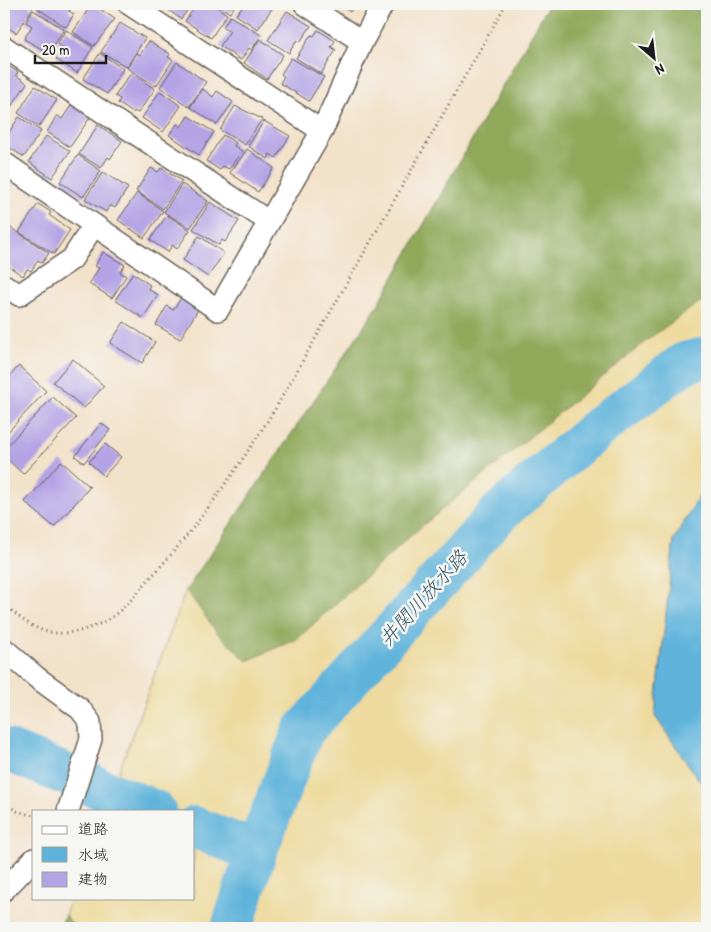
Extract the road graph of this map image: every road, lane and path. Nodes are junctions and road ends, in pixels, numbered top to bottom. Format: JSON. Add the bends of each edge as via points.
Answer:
{"nodes":[{"id":1,"x":129,"y":4,"type":"edge"},
{"id":2,"x":305,"y":4,"type":"edge"},
{"id":3,"x":383,"y":4,"type":"edge"},
{"id":4,"x":506,"y":4,"type":"edge"},
{"id":5,"x":362,"y":42,"type":"junction"},
{"id":6,"x":4,"y":47,"type":"edge"},
{"id":7,"x":322,"y":131,"type":"junction"},
{"id":8,"x":4,"y":163,"type":"edge"},
{"id":9,"x":268,"y":221,"type":"junction"},
{"id":10,"x":94,"y":225,"type":"junction"},
{"id":11,"x":4,"y":285,"type":"edge"},
{"id":12,"x":4,"y":604,"type":"edge"},
{"id":13,"x":4,"y":649,"type":"edge"},
{"id":14,"x":4,"y":803,"type":"edge"},
{"id":15,"x":68,"y":810,"type":"edge"},
{"id":16,"x":32,"y":815,"type":"edge"},
{"id":17,"x":32,"y":862,"type":"edge"},
{"id":18,"x":4,"y":890,"type":"edge"}],
"edges":[{"from":1,"to":7,"type":"street"},
{"from":2,"to":5,"type":"street"},
{"from":3,"to":5,"type":"street"},
{"from":4,"to":12,"type":"path","via":[[274,411],[184,541],[119,612],[95,626],[68,633],[43,631]]},
{"from":5,"to":7,"type":"street"},
{"from":6,"to":9,"type":"street"},
{"from":7,"to":9,"type":"street"},
{"from":8,"to":10,"type":"street"},
{"from":9,"to":10,"type":"street","via":[[218,310]]},
{"from":10,"to":11,"type":"street","via":[[72,259],[19,295]]},
{"from":13,"to":15,"type":"street","via":[[86,714],[90,722],[91,739]]},
{"from":14,"to":16,"type":"path"},
{"from":17,"to":18,"type":"street"}]}
